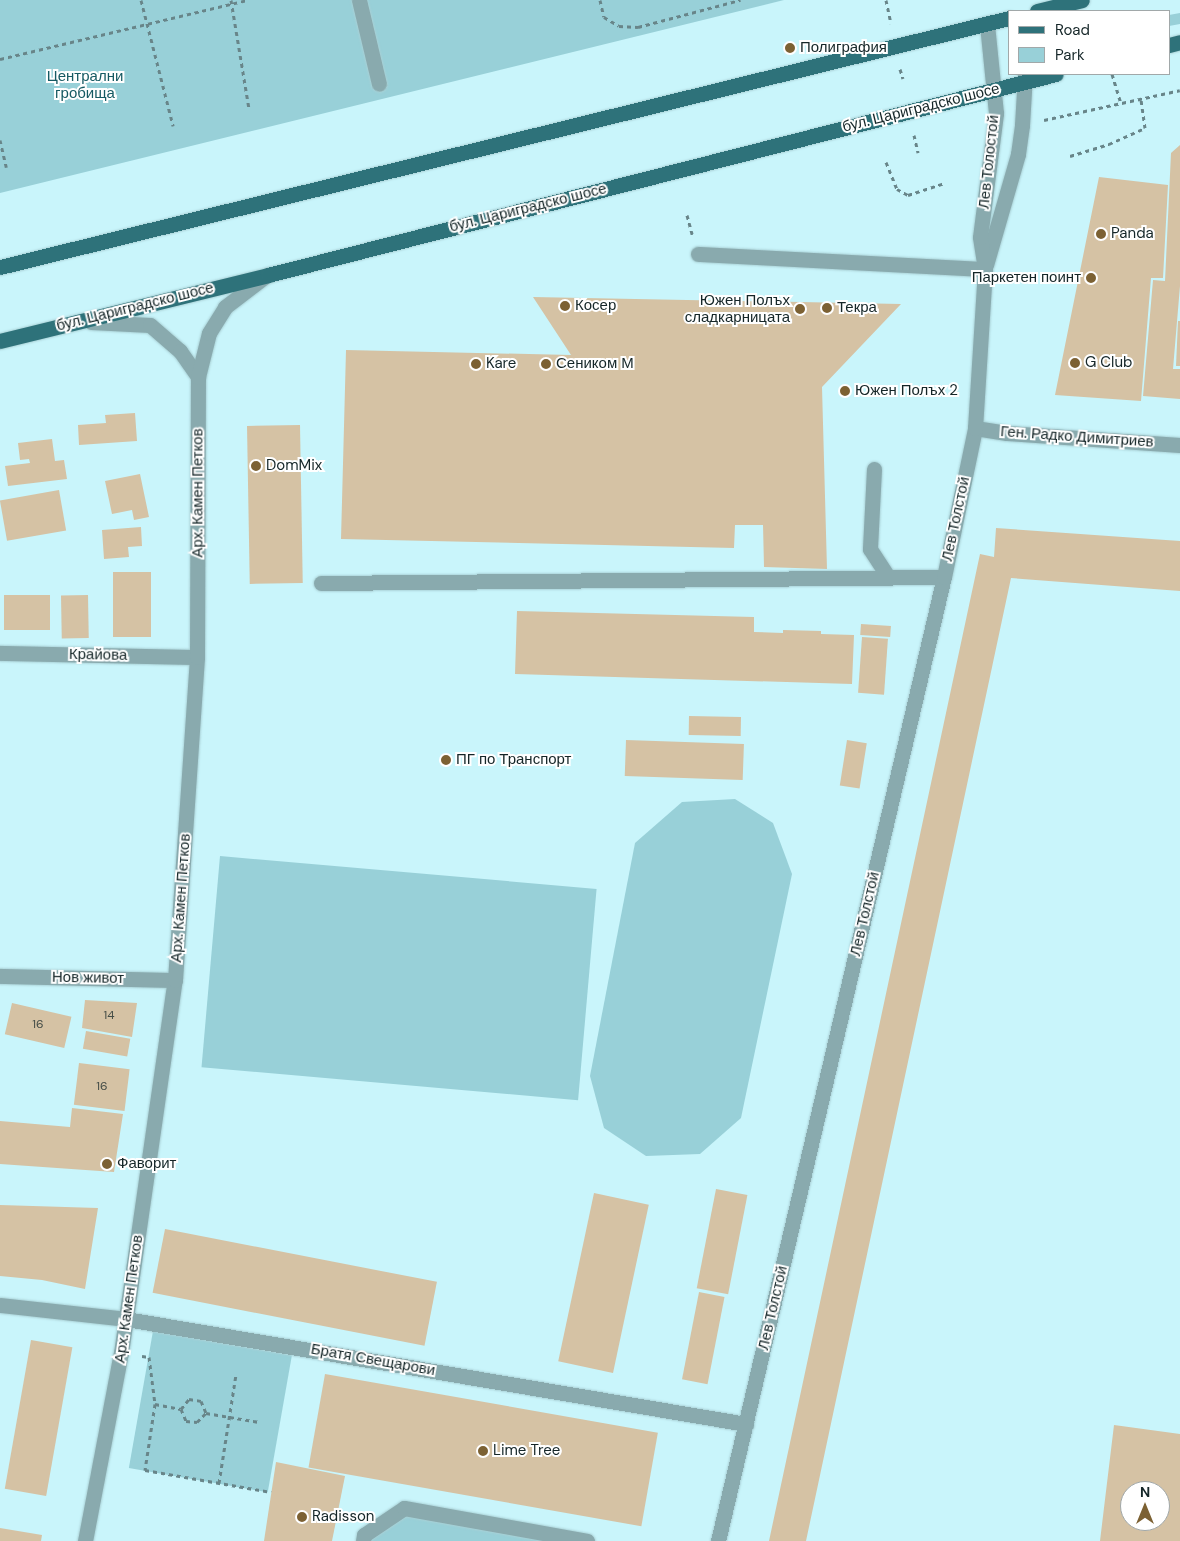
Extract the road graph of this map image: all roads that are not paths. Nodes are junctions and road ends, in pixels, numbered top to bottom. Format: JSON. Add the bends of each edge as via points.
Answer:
{"nodes":[{"id":1,"x":359,"y":0,"type":"edge"},
{"id":2,"x":1082,"y":0,"type":"edge"},
{"id":3,"x":1041,"y":10,"type":"edge"},
{"id":4,"x":1008,"y":18,"type":"edge"},
{"id":5,"x":987,"y":24,"type":"junction"},
{"id":6,"x":1048,"y":75,"type":"edge"},
{"id":7,"x":1025,"y":78,"type":"edge"},
{"id":8,"x":379,"y":84,"type":"dead end"},
{"id":9,"x":993,"y":90,"type":"junction"},
{"id":10,"x":698,"y":254,"type":"dead end"},
{"id":11,"x":0,"y":267,"type":"edge"},
{"id":12,"x":268,"y":275,"type":"junction"},
{"id":13,"x":985,"y":276,"type":"junction"},
{"id":14,"x":78,"y":322,"type":"junction"},
{"id":15,"x":0,"y":340,"type":"edge"},
{"id":16,"x":198,"y":377,"type":"junction"},
{"id":17,"x":975,"y":428,"type":"junction"},
{"id":18,"x":1180,"y":445,"type":"edge"},
{"id":19,"x":874,"y":469,"type":"dead end"},
{"id":20,"x":888,"y":577,"type":"junction"},
{"id":21,"x":944,"y":577,"type":"junction"},
{"id":22,"x":321,"y":583,"type":"dead end"},
{"id":23,"x":0,"y":653,"type":"edge"},
{"id":24,"x":197,"y":657,"type":"junction"},
{"id":25,"x":0,"y":976,"type":"edge"},
{"id":26,"x":175,"y":980,"type":"junction"},
{"id":27,"x":0,"y":1305,"type":"edge"},
{"id":28,"x":126,"y":1318,"type":"junction"},
{"id":29,"x":746,"y":1424,"type":"junction"},
{"id":30,"x":86,"y":1541,"type":"edge"},
{"id":31,"x":363,"y":1541,"type":"edge"},
{"id":32,"x":587,"y":1541,"type":"edge"},
{"id":33,"x":718,"y":1541,"type":"edge"}],
"edges":[{"from":1,"to":8,"type":"street"},
{"from":2,"to":3,"type":"main road"},
{"from":4,"to":5,"type":"main road"},
{"from":5,"to":9,"type":"street","name":"Лев Толостой"},
{"from":5,"to":11,"type":"main road"},
{"from":6,"to":7,"type":"main road","name":"бул. Цариградско шосе"},
{"from":7,"to":9,"type":"main road","name":"бул. Цариградско шосе"},
{"from":7,"to":13,"type":"street","name":"Лев Толостой","via":[[1018,154]]},
{"from":9,"to":12,"type":"main road","name":"бул. Цариградско шосе"},
{"from":9,"to":13,"type":"street","name":"Лев Толостой","via":[[996,113],[980,237]]},
{"from":10,"to":13,"type":"street"},
{"from":12,"to":14,"type":"main road","name":"бул. Цариградско шосе"},
{"from":12,"to":16,"type":"street","name":"Арх. Камен Петков","via":[[225,307],[209,332]]},
{"from":13,"to":17,"type":"street","name":"Лев Толстой"},
{"from":14,"to":15,"type":"main road","name":"бул. Цариградско шосе"},
{"from":14,"to":16,"type":"street","via":[[150,325],[180,351]]},
{"from":16,"to":24,"type":"street","name":"Арх. Камен Петков"},
{"from":17,"to":18,"type":"street","name":"Ген. Радко Димитриев"},
{"from":17,"to":21,"type":"street","name":"Лев Толстой"},
{"from":19,"to":20,"type":"street","via":[[870,548]]},
{"from":20,"to":21,"type":"street"},
{"from":20,"to":22,"type":"street"},
{"from":21,"to":29,"type":"street","name":"Лев Толстой"},
{"from":23,"to":24,"type":"street","name":"Крайова"},
{"from":24,"to":26,"type":"street","name":"Арх. Камен Петков"},
{"from":25,"to":26,"type":"street","name":"Нов живот"},
{"from":26,"to":28,"type":"street","name":"Арх. Камен Петков"},
{"from":27,"to":28,"type":"street","name":"Братя Свещарови"},
{"from":28,"to":29,"type":"street","name":"Братя Свещарови"},
{"from":28,"to":30,"type":"street","name":"Арх. Камен Петков"},
{"from":29,"to":33,"type":"street","name":"Лев Толстой"},
{"from":31,"to":32,"type":"street","via":[[364,1534],[404,1508]]}]}
